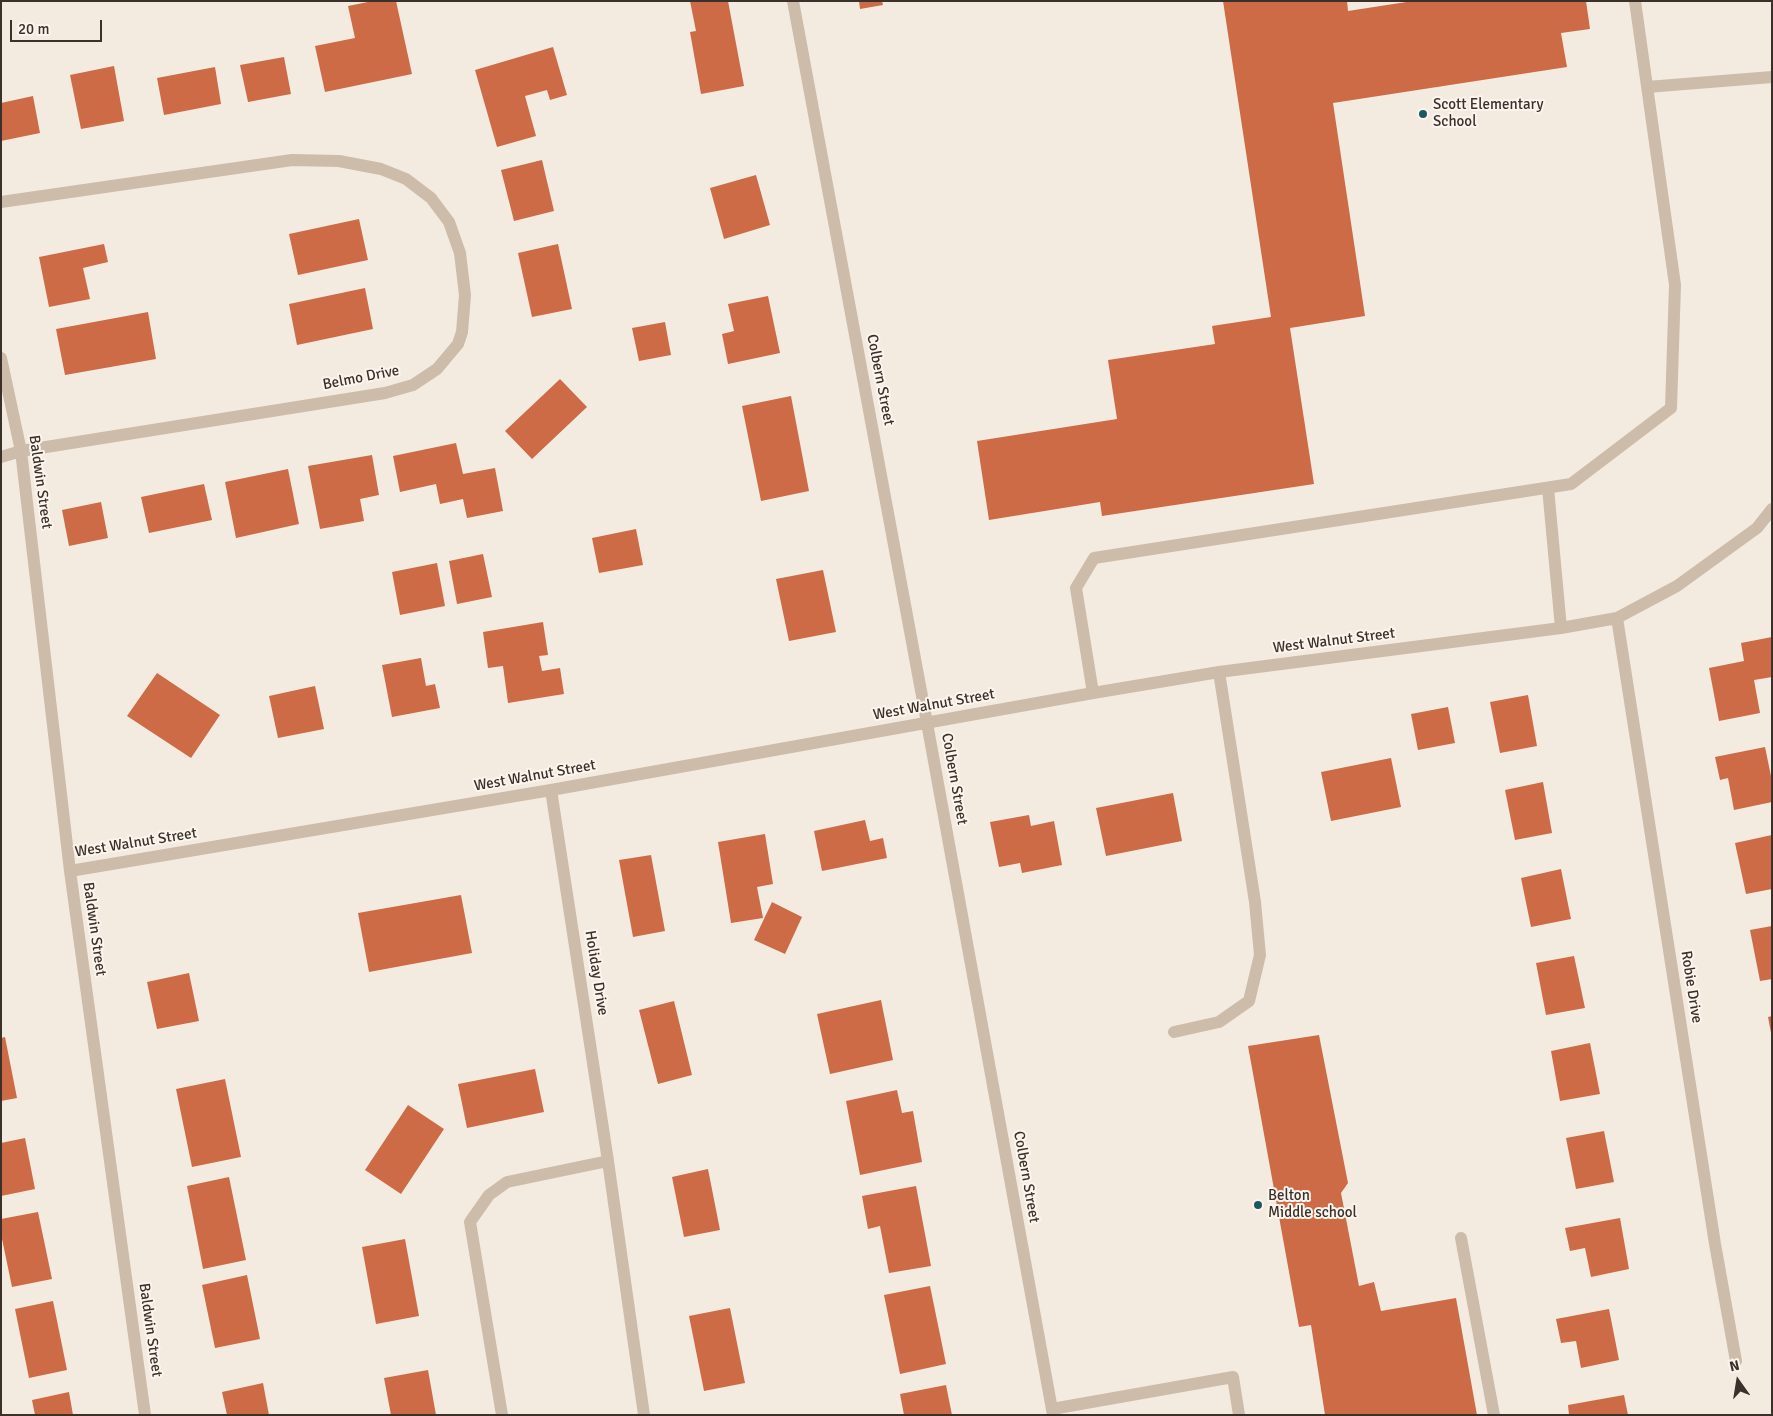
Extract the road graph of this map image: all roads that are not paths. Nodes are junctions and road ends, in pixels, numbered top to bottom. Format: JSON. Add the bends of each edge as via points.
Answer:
{"nodes":[{"id":1,"x":794,"y":1,"type":"edge"},
{"id":2,"x":1635,"y":1,"type":"edge"},
{"id":3,"x":1772,"y":77,"type":"edge"},
{"id":4,"x":1647,"y":87,"type":"junction"},
{"id":5,"x":1,"y":202,"type":"edge"},
{"id":6,"x":1,"y":358,"type":"edge"},
{"id":7,"x":21,"y":451,"type":"junction"},
{"id":8,"x":1,"y":457,"type":"edge"},
{"id":9,"x":1548,"y":488,"type":"junction"},
{"id":10,"x":1772,"y":509,"type":"edge"},
{"id":11,"x":1617,"y":618,"type":"junction"},
{"id":12,"x":1560,"y":628,"type":"junction"},
{"id":13,"x":1219,"y":672,"type":"junction"},
{"id":14,"x":1092,"y":693,"type":"junction"},
{"id":15,"x":927,"y":723,"type":"junction"},
{"id":16,"x":551,"y":790,"type":"junction"},
{"id":17,"x":70,"y":871,"type":"junction"},
{"id":18,"x":1174,"y":1032,"type":"dead end"},
{"id":19,"x":608,"y":1161,"type":"junction"},
{"id":20,"x":1461,"y":1238,"type":"dead end"},
{"id":21,"x":1736,"y":1361,"type":"dead end"},
{"id":22,"x":1052,"y":1412,"type":"edge"},
{"id":23,"x":145,"y":1415,"type":"edge"},
{"id":24,"x":502,"y":1415,"type":"edge"},
{"id":25,"x":644,"y":1415,"type":"edge"},
{"id":26,"x":1239,"y":1415,"type":"edge"},
{"id":27,"x":1494,"y":1415,"type":"edge"}],
"edges":[{"from":1,"to":15,"type":"street","name":"Colbern Street"},
{"from":2,"to":4,"type":"street"},
{"from":3,"to":4,"type":"street"},
{"from":4,"to":9,"type":"street","via":[[1674,285],[1671,408],[1572,484]]},
{"from":5,"to":7,"type":"street","name":"Belmo Drive","via":[[292,160],[339,161],[382,169],[406,179],[431,198],[449,222],[460,253],[465,295],[458,344],[437,369],[413,384],[385,393]]},
{"from":6,"to":7,"type":"street","name":"Baldwin Street"},
{"from":7,"to":8,"type":"street","name":"Belmo Drive"},
{"from":7,"to":17,"type":"street","name":"Baldwin Street"},
{"from":9,"to":12,"type":"street"},
{"from":9,"to":14,"type":"street","via":[[1094,558],[1076,588]]},
{"from":10,"to":11,"type":"street","name":"West Walnut Street","via":[[1758,528],[1677,586]]},
{"from":11,"to":12,"type":"street","name":"West Walnut Street"},
{"from":11,"to":21,"type":"street","name":"Robie Drive"},
{"from":12,"to":13,"type":"street","name":"West Walnut Street"},
{"from":13,"to":14,"type":"street","name":"West Walnut Street"},
{"from":13,"to":18,"type":"street","via":[[1255,902],[1260,955],[1248,1001],[1219,1022]]},
{"from":14,"to":15,"type":"street","name":"West Walnut Street"},
{"from":15,"to":16,"type":"street","name":"West Walnut Street"},
{"from":15,"to":22,"type":"street","name":"Colbern Street"},
{"from":16,"to":17,"type":"street","name":"West Walnut Street"},
{"from":16,"to":19,"type":"street","name":"Holiday Drive"},
{"from":17,"to":23,"type":"street","name":"Baldwin Street"},
{"from":19,"to":24,"type":"street","via":[[507,1182],[489,1195],[470,1222]]},
{"from":19,"to":25,"type":"street","name":"Holiday Drive"},
{"from":20,"to":27,"type":"street"},
{"from":22,"to":26,"type":"street","via":[[1233,1377]]}]}
